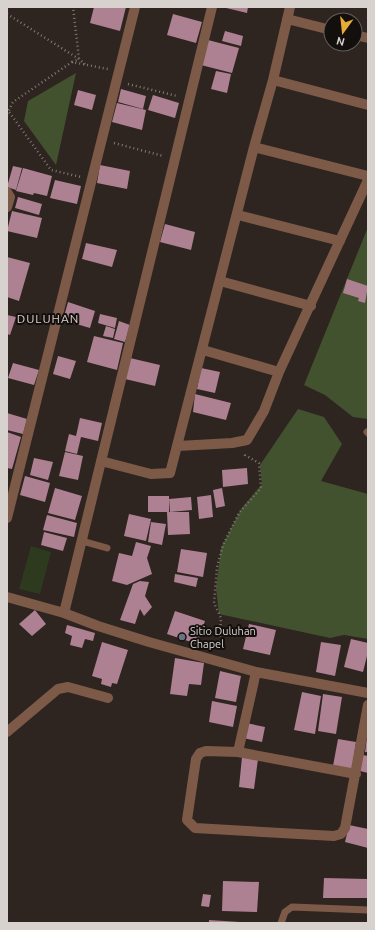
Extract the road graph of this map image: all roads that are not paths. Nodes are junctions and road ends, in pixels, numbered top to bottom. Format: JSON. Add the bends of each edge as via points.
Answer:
{"nodes":[{"id":1,"x":135,"y":7,"type":"edge"},
{"id":2,"x":212,"y":7,"type":"edge"},
{"id":3,"x":290,"y":7,"type":"edge"},
{"id":4,"x":287,"y":19,"type":"junction"},
{"id":5,"x":323,"y":28,"type":"edge"},
{"id":6,"x":273,"y":80,"type":"junction"},
{"id":7,"x":368,"y":105,"type":"edge"},
{"id":8,"x":254,"y":147,"type":"junction"},
{"id":9,"x":368,"y":176,"type":"edge"},
{"id":10,"x":368,"y":180,"type":"edge"},
{"id":11,"x":8,"y":194,"type":"edge"},
{"id":12,"x":7,"y":207,"type":"edge"},
{"id":13,"x":238,"y":215,"type":"junction"},
{"id":14,"x":340,"y":241,"type":"junction"},
{"id":15,"x":220,"y":281,"type":"junction"},
{"id":16,"x":311,"y":306,"type":"junction"},
{"id":17,"x":203,"y":350,"type":"junction"},
{"id":18,"x":279,"y":372,"type":"junction"},
{"id":19,"x":178,"y":446,"type":"junction"},
{"id":20,"x":101,"y":461,"type":"junction"},
{"id":21,"x":7,"y":518,"type":"edge"},
{"id":22,"x":82,"y":541,"type":"junction"},
{"id":23,"x":107,"y":548,"type":"dead end"},
{"id":24,"x":7,"y":597,"type":"edge"},
{"id":25,"x":64,"y":612,"type":"junction"},
{"id":26,"x":256,"y":672,"type":"junction"},
{"id":27,"x":368,"y":693,"type":"edge"},
{"id":28,"x":108,"y":698,"type":"dead end"},
{"id":29,"x":368,"y":705,"type":"edge"},
{"id":30,"x":7,"y":732,"type":"edge"},
{"id":31,"x":238,"y":752,"type":"junction"},
{"id":32,"x":356,"y":774,"type":"junction"},
{"id":33,"x":368,"y":910,"type":"edge"},
{"id":34,"x":281,"y":923,"type":"edge"}],
"edges":[{"from":1,"to":21,"type":"street"},
{"from":2,"to":20,"type":"street"},
{"from":3,"to":4,"type":"street"},
{"from":4,"to":5,"type":"street"},
{"from":4,"to":6,"type":"street"},
{"from":6,"to":7,"type":"street"},
{"from":6,"to":8,"type":"street"},
{"from":8,"to":9,"type":"street"},
{"from":8,"to":13,"type":"street"},
{"from":10,"to":14,"type":"street"},
{"from":11,"to":12,"type":"street"},
{"from":13,"to":14,"type":"street"},
{"from":13,"to":15,"type":"street"},
{"from":14,"to":16,"type":"street"},
{"from":15,"to":16,"type":"street"},
{"from":15,"to":17,"type":"street"},
{"from":16,"to":18,"type":"street"},
{"from":17,"to":18,"type":"street"},
{"from":17,"to":19,"type":"street"},
{"from":18,"to":19,"type":"street","via":[[264,411],[247,440]]},
{"from":19,"to":20,"type":"street","via":[[170,473],[165,475],[151,474]]},
{"from":20,"to":22,"type":"street"},
{"from":22,"to":23,"type":"lane"},
{"from":22,"to":25,"type":"street"},
{"from":24,"to":25,"type":"street"},
{"from":25,"to":26,"type":"street","via":[[98,626]]},
{"from":26,"to":27,"type":"street"},
{"from":26,"to":31,"type":"street"},
{"from":28,"to":30,"type":"street","via":[[68,687],[58,689]]},
{"from":29,"to":32,"type":"street"},
{"from":31,"to":32,"type":"street"},
{"from":31,"to":32,"type":"street","via":[[206,750],[196,759],[187,820],[190,825],[195,828],[334,836],[341,834],[345,828]]},
{"from":33,"to":34,"type":"lane","via":[[292,907],[285,912]]}]}
